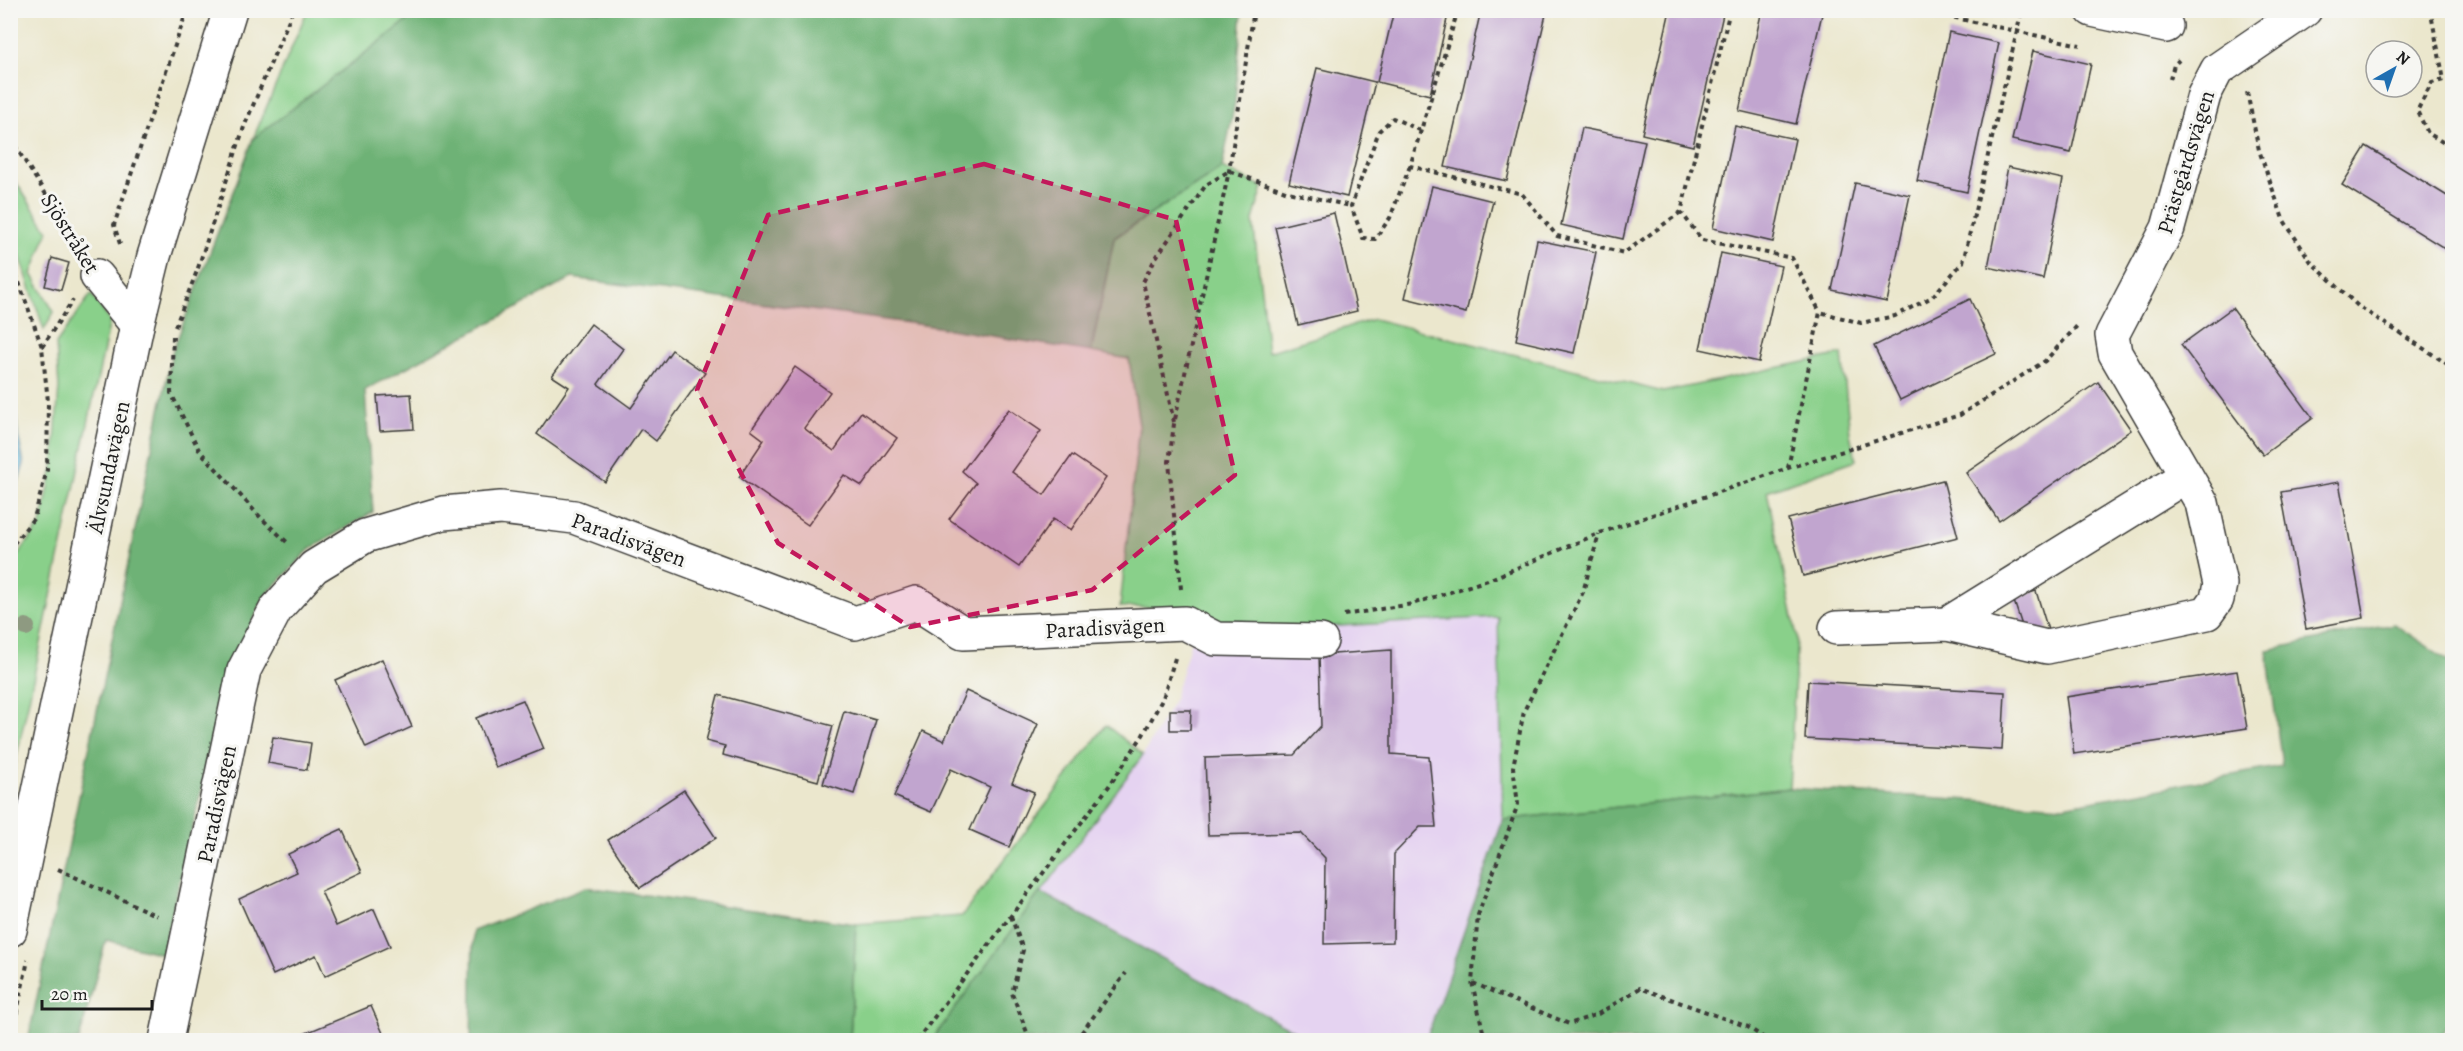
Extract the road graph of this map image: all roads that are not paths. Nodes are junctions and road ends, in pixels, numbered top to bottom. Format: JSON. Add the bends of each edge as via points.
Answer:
{"nodes":[{"id":1,"x":230,"y":10,"type":"edge"},
{"id":2,"x":2092,"y":10,"type":"edge"},
{"id":3,"x":2306,"y":10,"type":"edge"},
{"id":4,"x":2166,"y":26,"type":"dead end"},
{"id":5,"x":97,"y":276,"type":"road end"},
{"id":6,"x":137,"y":325,"type":"junction"},
{"id":7,"x":2186,"y":476,"type":"junction"},
{"id":8,"x":1947,"y":624,"type":"junction"},
{"id":9,"x":1836,"y":628,"type":"dead end"},
{"id":10,"x":1328,"y":629,"type":"road end"},
{"id":11,"x":10,"y":930,"type":"edge"},
{"id":12,"x":166,"y":1041,"type":"edge"}],
"edges":[{"from":1,"to":6,"type":"street","name":"Älvsundavägen","via":[[157,245]]},
{"from":2,"to":4,"type":"street"},
{"from":3,"to":7,"type":"street","name":"Prästgårdsvägen","via":[[2217,70],[2204,95],[2168,228],[2112,334],[2115,353]]},
{"from":5,"to":6,"type":"street","name":"Sjöstråket"},
{"from":6,"to":11,"type":"street","name":"Älvsundavägen"},
{"from":7,"to":8,"type":"street","name":"Prästgårdsvägen"},
{"from":7,"to":8,"type":"street","name":"Prästgårdsvägen","via":[[2202,503],[2220,584],[2217,599],[2207,613],[2047,647]]},
{"from":8,"to":9,"type":"street","name":"Prästgårdsvägen"},
{"from":10,"to":12,"type":"street","name":"Paradisvägen","via":[[1216,639],[1185,623],[963,633],[916,603],[855,623],[574,517],[501,508],[443,513],[365,536],[314,567],[276,609],[244,670]]}]}
